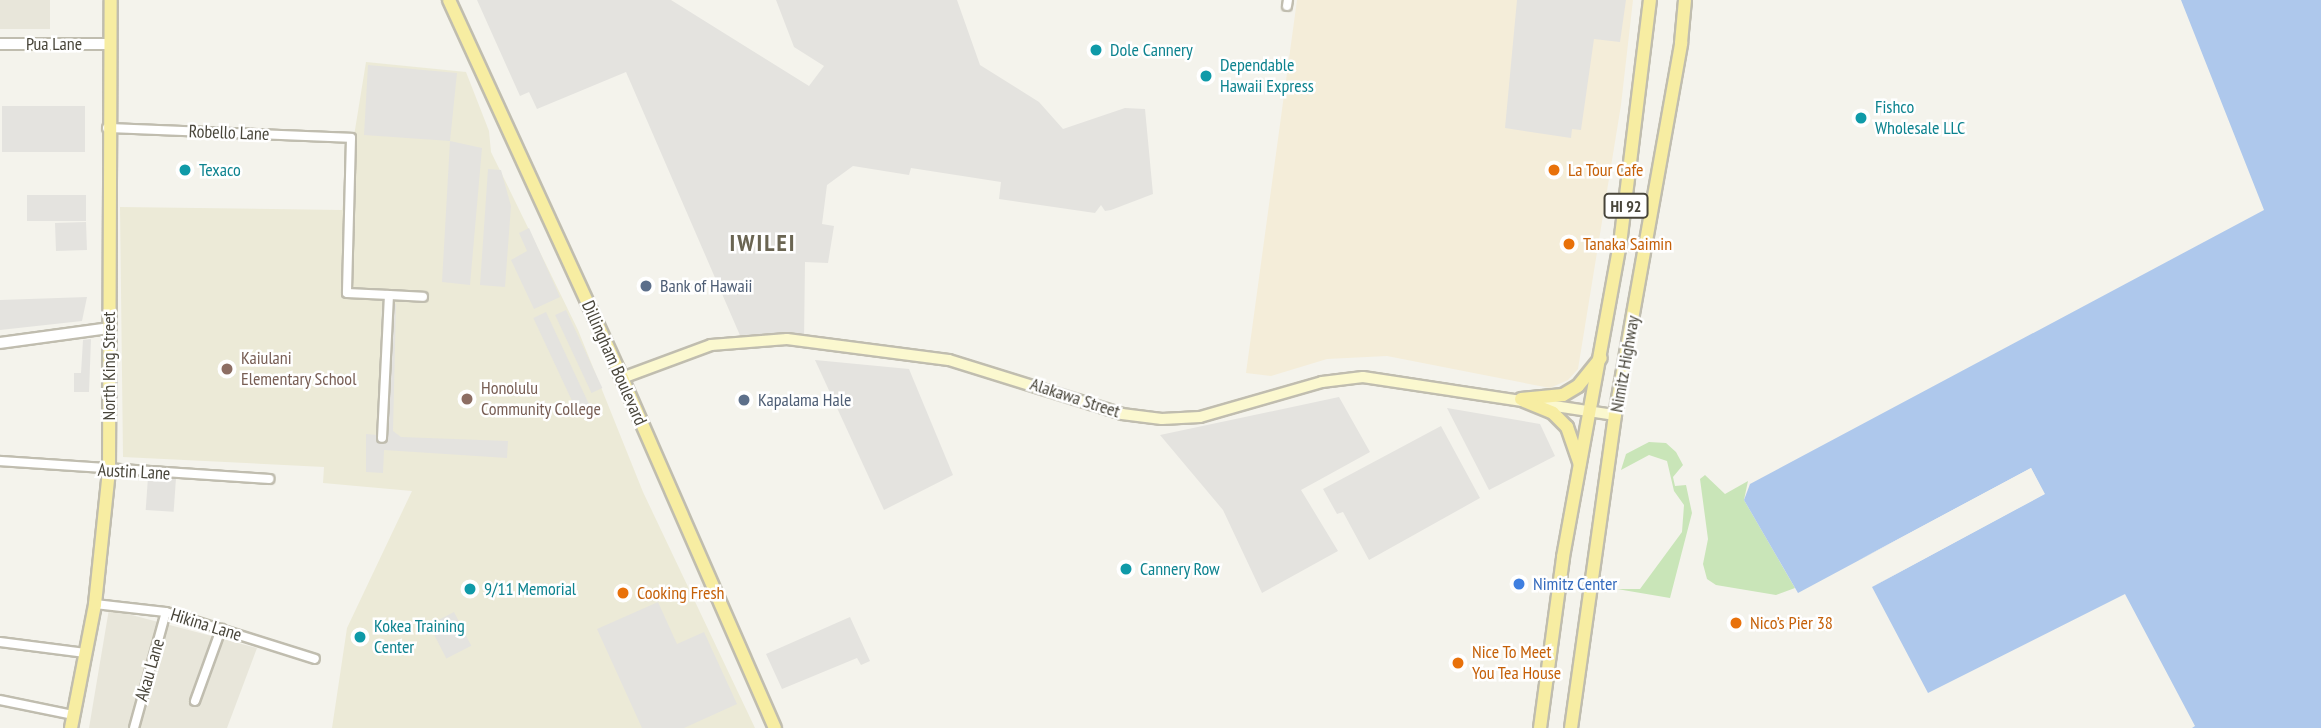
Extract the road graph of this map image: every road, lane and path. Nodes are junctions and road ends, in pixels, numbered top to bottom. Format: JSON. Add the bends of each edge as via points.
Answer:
{"nodes":[{"id":1,"x":111,"y":0,"type":"edge"},
{"id":2,"x":449,"y":0,"type":"edge"},
{"id":3,"x":1650,"y":0,"type":"edge"},
{"id":4,"x":1685,"y":0,"type":"edge"},
{"id":5,"x":0,"y":44,"type":"edge"},
{"id":6,"x":109,"y":44,"type":"junction"},
{"id":7,"x":107,"y":128,"type":"junction"},
{"id":8,"x":389,"y":295,"type":"junction"},
{"id":9,"x":423,"y":297,"type":"dead end"},
{"id":10,"x":109,"y":328,"type":"junction"},
{"id":11,"x":0,"y":343,"type":"edge"},
{"id":12,"x":1601,"y":358,"type":"junction"},
{"id":13,"x":622,"y":378,"type":"junction"},
{"id":14,"x":1521,"y":399,"type":"junction"},
{"id":15,"x":1593,"y":410,"type":"junction"},
{"id":16,"x":1615,"y":415,"type":"junction"},
{"id":17,"x":382,"y":438,"type":"dead end"},
{"id":18,"x":0,"y":461,"type":"edge"},
{"id":19,"x":1580,"y":464,"type":"junction"},
{"id":20,"x":109,"y":471,"type":"junction"},
{"id":21,"x":268,"y":479,"type":"dead end"},
{"id":22,"x":95,"y":604,"type":"junction"},
{"id":23,"x":166,"y":612,"type":"junction"},
{"id":24,"x":221,"y":629,"type":"junction"},
{"id":25,"x":0,"y":642,"type":"edge"},
{"id":26,"x":85,"y":653,"type":"junction"},
{"id":27,"x":315,"y":659,"type":"dead end"},
{"id":28,"x":0,"y":700,"type":"edge"},
{"id":29,"x":195,"y":701,"type":"dead end"},
{"id":30,"x":73,"y":715,"type":"junction"},
{"id":31,"x":71,"y":728,"type":"edge"},
{"id":32,"x":134,"y":728,"type":"edge"},
{"id":33,"x":775,"y":728,"type":"edge"},
{"id":34,"x":1540,"y":728,"type":"edge"},
{"id":35,"x":1571,"y":728,"type":"edge"}],
"edges":[{"from":1,"to":6,"type":"main road","name":"North King Street"},
{"from":2,"to":13,"type":"main road","name":"Dillingham Boulevard"},
{"from":3,"to":12,"type":"main road","name":"Nimitz Highway","number":"HI 92","via":[[1639,114]]},
{"from":4,"to":16,"type":"main road","name":"Nimitz Highway","number":"HI 92"},
{"from":5,"to":6,"type":"street","name":"Pua Lane"},
{"from":6,"to":7,"type":"main road","name":"North King Street"},
{"from":7,"to":8,"type":"street","name":"Robello Lane","via":[[351,138],[347,293]]},
{"from":7,"to":10,"type":"main road","name":"North King Street"},
{"from":8,"to":9,"type":"street"},
{"from":8,"to":17,"type":"street"},
{"from":10,"to":11,"type":"street"},
{"from":10,"to":20,"type":"main road","name":"North King Street"},
{"from":12,"to":14,"type":"main road","via":[[1578,386],[1563,395]]},
{"from":12,"to":15,"type":"main road","name":"Nimitz Highway","number":"HI 92"},
{"from":13,"to":14,"type":"main road","name":"Alakawa Street","via":[[711,345],[769,339],[949,360],[1122,414],[1162,419],[1214,414],[1322,382],[1363,377]]},
{"from":13,"to":33,"type":"main road","name":"Dillingham Boulevard"},
{"from":14,"to":15,"type":"main road","name":"Alakawa Street"},
{"from":14,"to":19,"type":"main road","via":[[1553,413],[1567,426]]},
{"from":15,"to":16,"type":"main road","name":"Alakawa Street"},
{"from":15,"to":19,"type":"main road","name":"Nimitz Highway","number":"HI 92"},
{"from":16,"to":35,"type":"main road","name":"Nimitz Highway","number":"HI 92"},
{"from":18,"to":20,"type":"street","name":"Austin Lane"},
{"from":19,"to":34,"type":"main road","name":"Nimitz Highway","number":"HI 92"},
{"from":20,"to":21,"type":"street","name":"Austin Lane"},
{"from":20,"to":22,"type":"main road","name":"North King Street"},
{"from":22,"to":23,"type":"street","name":"Hikina Lane"},
{"from":22,"to":26,"type":"main road","name":"North King Street"},
{"from":23,"to":24,"type":"street","name":"Hikina Lane"},
{"from":23,"to":32,"type":"street","name":"Akau Lane"},
{"from":24,"to":27,"type":"street","name":"Hikina Lane"},
{"from":24,"to":29,"type":"street"},
{"from":25,"to":26,"type":"street"},
{"from":26,"to":30,"type":"main road","name":"North King Street"},
{"from":28,"to":30,"type":"street"},
{"from":30,"to":31,"type":"main road","name":"North King Street"}]}
